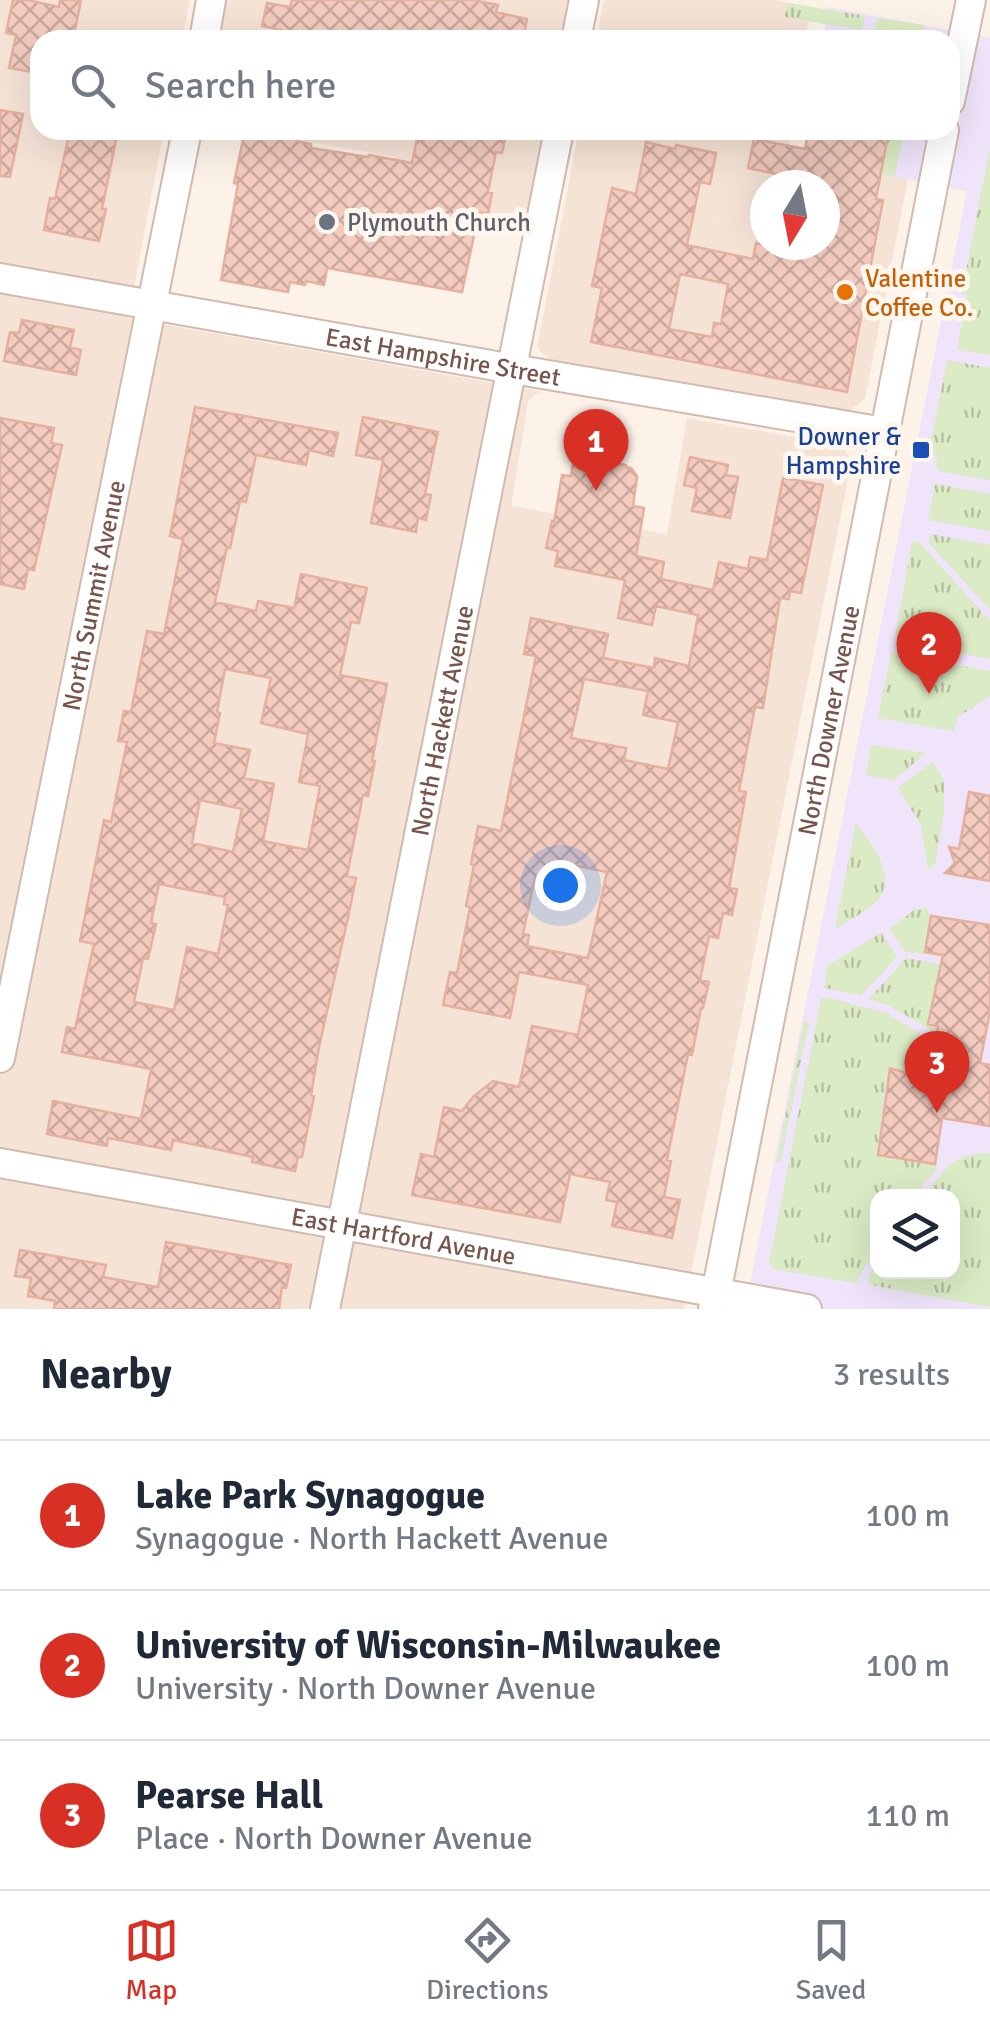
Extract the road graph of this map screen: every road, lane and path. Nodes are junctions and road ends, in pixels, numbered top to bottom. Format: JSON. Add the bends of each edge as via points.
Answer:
{"nodes":[{"id":1,"x":211,"y":0,"type":"edge"},
{"id":2,"x":584,"y":0,"type":"edge"},
{"id":3,"x":972,"y":0,"type":"edge"},
{"id":4,"x":990,"y":16,"type":"edge"},
{"id":5,"x":206,"y":30,"type":"edge"},
{"id":6,"x":578,"y":30,"type":"edge"},
{"id":7,"x":960,"y":55,"type":"edge"},
{"id":8,"x":184,"y":140,"type":"edge"},
{"id":9,"x":557,"y":140,"type":"edge"},
{"id":10,"x":942,"y":140,"type":"edge"},
{"id":11,"x":0,"y":278,"type":"edge"},
{"id":12,"x":153,"y":304,"type":"junction"},
{"id":13,"x":513,"y":369,"type":"junction"},
{"id":14,"x":884,"y":432,"type":"junction"},
{"id":15,"x":0,"y":1058,"type":"edge"},
{"id":16,"x":0,"y":1163,"type":"edge"},
{"id":17,"x":342,"y":1224,"type":"junction"},
{"id":18,"x":715,"y":1300,"type":"edge"},
{"id":19,"x":325,"y":1309,"type":"edge"},
{"id":20,"x":807,"y":1309,"type":"edge"}],
"edges":[{"from":1,"to":5,"type":"street"},
{"from":2,"to":6,"type":"street"},
{"from":3,"to":4,"type":"street"},
{"from":3,"to":7,"type":"street"},
{"from":8,"to":12,"type":"street","name":"North Summit Avenue"},
{"from":9,"to":13,"type":"street","name":"North Hackett Avenue"},
{"from":10,"to":14,"type":"street","name":"North Downer Avenue"},
{"from":11,"to":12,"type":"street","name":"East Hampshire Street"},
{"from":12,"to":13,"type":"street","name":"East Hampshire Street"},
{"from":12,"to":15,"type":"street","name":"North Summit Avenue"},
{"from":13,"to":14,"type":"street","name":"East Hampshire Street"},
{"from":13,"to":17,"type":"street","name":"North Hackett Avenue"},
{"from":14,"to":18,"type":"street","name":"North Downer Avenue"},
{"from":16,"to":17,"type":"street","name":"East Hartford Avenue"},
{"from":17,"to":18,"type":"street","name":"East Hartford Avenue"},
{"from":17,"to":19,"type":"street","name":"North Hackett Avenue"},
{"from":18,"to":20,"type":"street","name":"East Hartford Avenue"}]}
